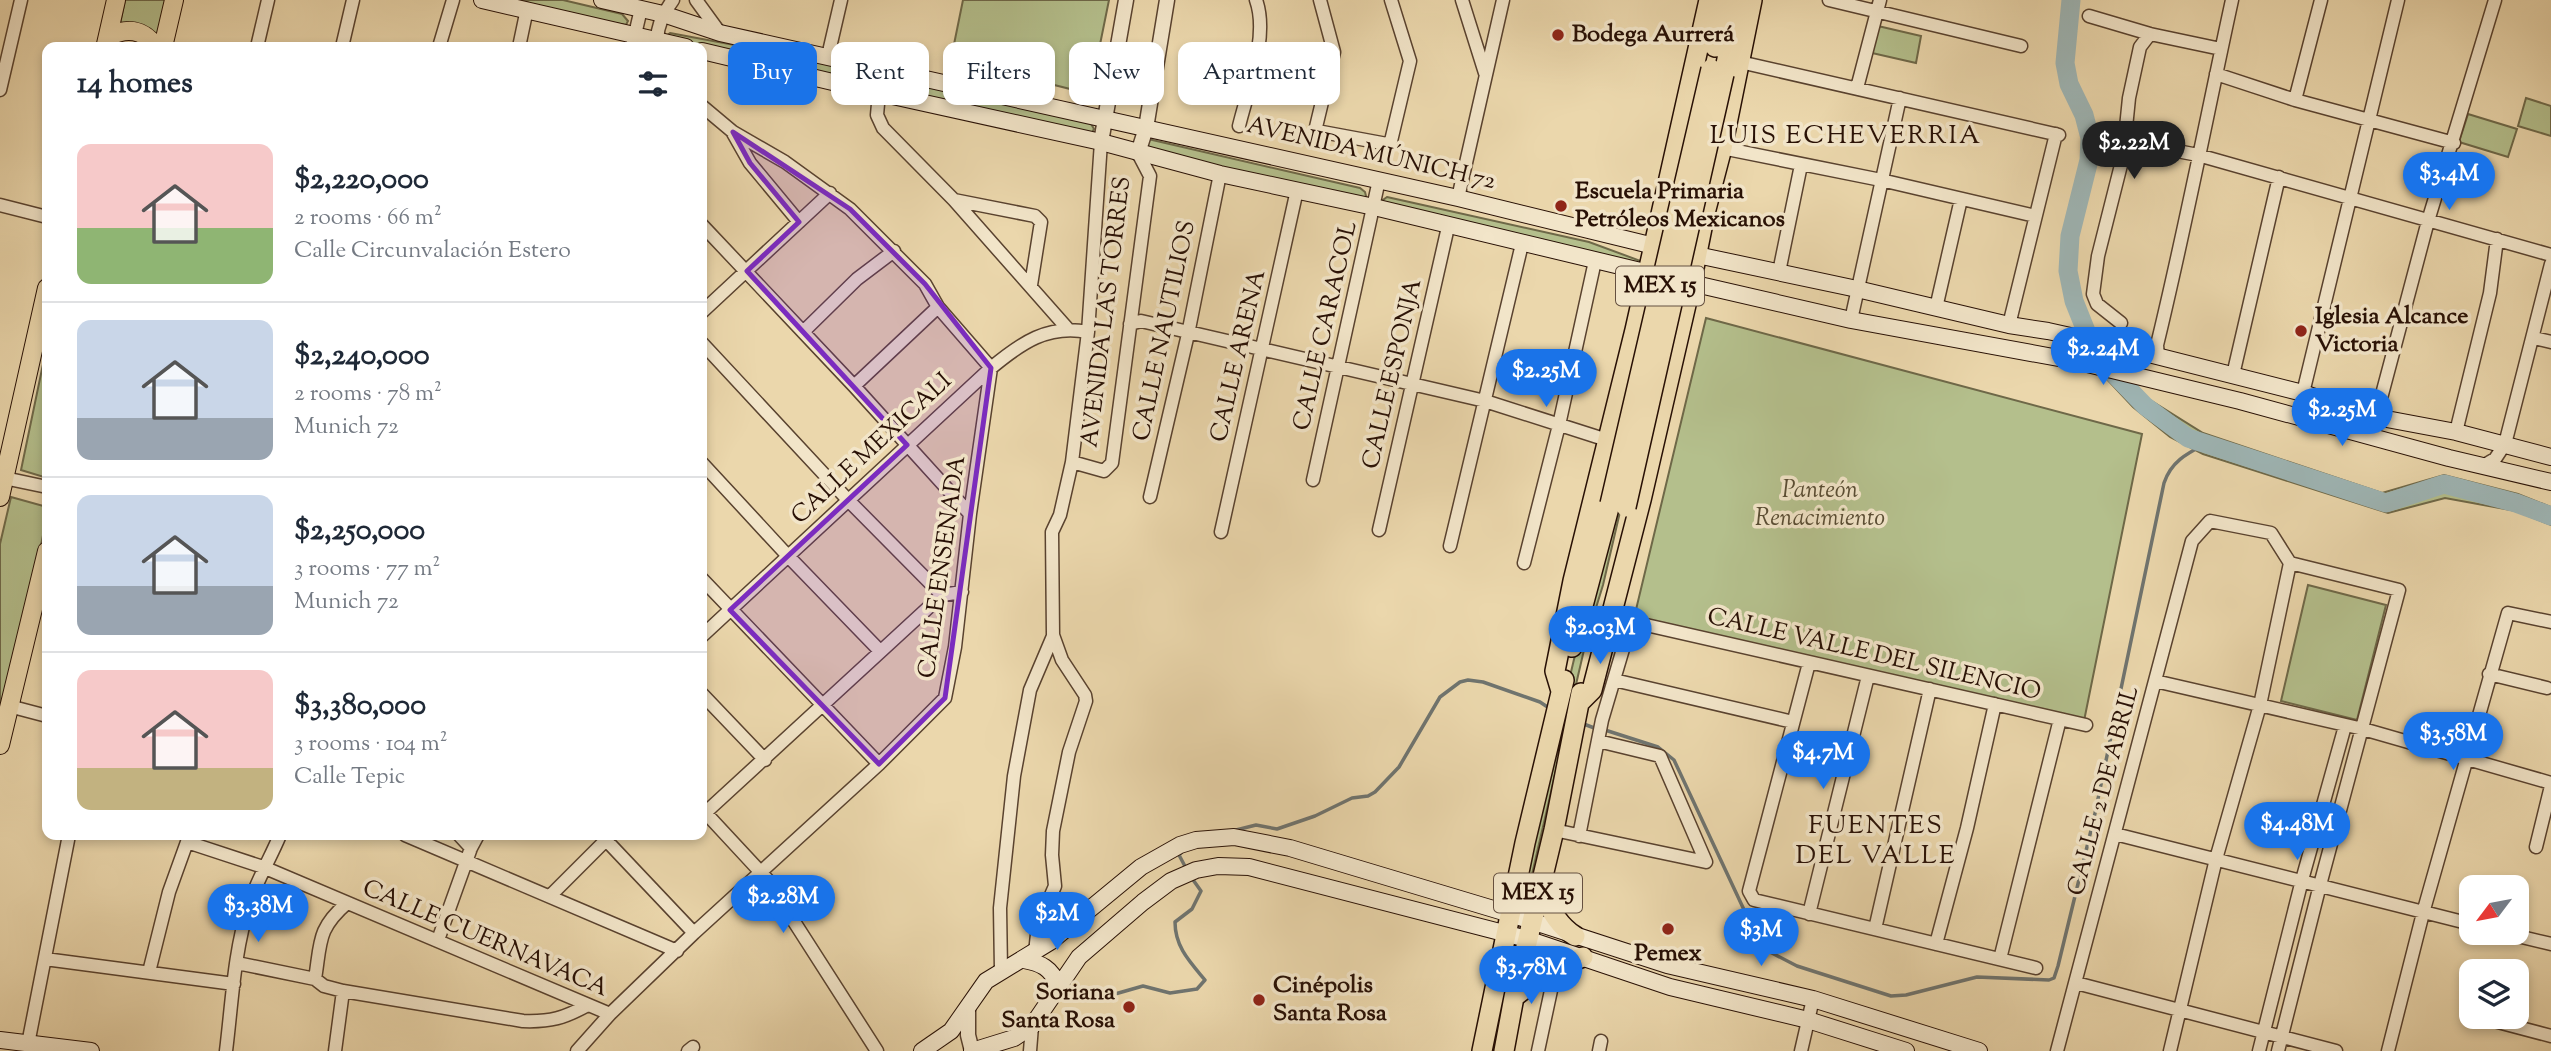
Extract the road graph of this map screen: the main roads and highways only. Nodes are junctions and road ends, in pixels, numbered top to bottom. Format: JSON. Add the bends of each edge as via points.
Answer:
{"nodes":[{"id":1,"x":116,"y":0,"type":"edge"},
{"id":2,"x":174,"y":0,"type":"edge"},
{"id":3,"x":482,"y":0,"type":"edge"},
{"id":4,"x":602,"y":0,"type":"edge"},
{"id":5,"x":1709,"y":0,"type":"edge"},
{"id":6,"x":1725,"y":0,"type":"edge"},
{"id":7,"x":1739,"y":0,"type":"edge"},
{"id":8,"x":1752,"y":0,"type":"edge"},
{"id":9,"x":668,"y":7,"type":"edge"},
{"id":10,"x":633,"y":41,"type":"edge"},
{"id":11,"x":107,"y":42,"type":"edge"},
{"id":12,"x":151,"y":42,"type":"edge"},
{"id":13,"x":164,"y":42,"type":"edge"},
{"id":14,"x":707,"y":52,"type":"edge"},
{"id":15,"x":1725,"y":68,"type":"junction"},
{"id":16,"x":1664,"y":199,"type":"junction"},
{"id":17,"x":1705,"y":213,"type":"junction"},
{"id":18,"x":1654,"y":246,"type":"junction"},
{"id":19,"x":1697,"y":255,"type":"junction"},
{"id":20,"x":1648,"y":272,"type":"junction"},
{"id":21,"x":1691,"y":283,"type":"junction"},
{"id":22,"x":42,"y":309,"type":"edge"},
{"id":23,"x":1635,"y":330,"type":"junction"},
{"id":24,"x":1677,"y":345,"type":"junction"},
{"id":25,"x":2551,"y":457,"type":"edge"},
{"id":26,"x":2,"y":477,"type":"edge"},
{"id":27,"x":2551,"y":482,"type":"edge"},
{"id":28,"x":0,"y":497,"type":"edge"},
{"id":29,"x":1618,"y":505,"type":"junction"},
{"id":30,"x":42,"y":571,"type":"edge"},
{"id":31,"x":1559,"y":697,"type":"junction"},
{"id":32,"x":1578,"y":708,"type":"junction"},
{"id":33,"x":0,"y":745,"type":"edge"},
{"id":34,"x":1539,"y":888,"type":"junction"},
{"id":35,"x":1510,"y":914,"type":"junction"},
{"id":36,"x":1530,"y":930,"type":"junction"},
{"id":37,"x":1507,"y":934,"type":"junction"},
{"id":38,"x":1575,"y":936,"type":"junction"},
{"id":39,"x":1029,"y":956,"type":"junction"},
{"id":40,"x":1583,"y":957,"type":"junction"},
{"id":41,"x":1058,"y":985,"type":"junction"},
{"id":42,"x":1514,"y":997,"type":"junction"},
{"id":43,"x":0,"y":1040,"type":"edge"},
{"id":44,"x":91,"y":1051,"type":"edge"},
{"id":45,"x":922,"y":1051,"type":"edge"},
{"id":46,"x":972,"y":1051,"type":"edge"},
{"id":47,"x":1482,"y":1051,"type":"edge"},
{"id":48,"x":1504,"y":1051,"type":"edge"},
{"id":49,"x":1906,"y":1051,"type":"edge"},
{"id":50,"x":1979,"y":1051,"type":"edge"}],
"edges":[{"from":1,"to":11,"type":"main road"},
{"from":2,"to":13,"type":"main road"},
{"from":3,"to":10,"type":"main road"},
{"from":4,"to":9,"type":"main road","name":"AVENIDA MÚNICH 72","via":[[641,9]]},
{"from":5,"to":16,"type":"highway"},
{"from":6,"to":15,"type":"highway","number":"MEX 15"},
{"from":7,"to":15,"type":"highway","number":"MEX 15"},
{"from":8,"to":15,"type":"highway"},
{"from":9,"to":18,"type":"main road","name":"AVENIDA MÚNICH 72","via":[[720,33]]},
{"from":11,"to":12,"type":"main road","via":[[121,30],[134,30]]},
{"from":14,"to":20,"type":"main road"},
{"from":15,"to":17,"type":"highway","via":[[1722,148]]},
{"from":15,"to":29,"type":"highway","number":"MEX 15","bridge":true},
{"from":16,"to":17,"type":"highway","via":[[1669,217],[1679,223],[1695,222]]},
{"from":16,"to":18,"type":"highway"},
{"from":17,"to":19,"type":"highway"},
{"from":18,"to":19,"type":"highway","name":"AVENIDA MÚNICH 72"},
{"from":18,"to":20,"type":"highway"},
{"from":19,"to":21,"type":"highway"},
{"from":19,"to":25,"type":"main road","name":"AVENIDA MÚNICH 72","via":[[2129,349],[2376,416]]},
{"from":20,"to":21,"type":"highway"},
{"from":20,"to":23,"type":"highway"},
{"from":21,"to":24,"type":"highway"},
{"from":21,"to":27,"type":"main road","via":[[1851,320],[2075,361]]},
{"from":22,"to":26,"type":"main road"},
{"from":23,"to":24,"type":"highway","via":[[1647,321],[1660,321]]},
{"from":23,"to":31,"type":"highway","via":[[1573,581],[1555,671]]},
{"from":24,"to":32,"type":"highway","via":[[1592,690]]},
{"from":26,"to":28,"type":"main road"},
{"from":29,"to":31,"type":"highway","number":"MEX 15"},
{"from":29,"to":32,"type":"highway","number":"MEX 15"},
{"from":30,"to":33,"type":"main road"},
{"from":31,"to":35,"type":"highway","number":"MEX 15"},
{"from":32,"to":34,"type":"highway","number":"MEX 15"},
{"from":34,"to":36,"type":"highway","number":"MEX 15"},
{"from":34,"to":38,"type":"highway","number":"MEX 15","via":[[1557,920]]},
{"from":35,"to":36,"type":"main road","number":"MEX 15"},
{"from":35,"to":37,"type":"highway","number":"MEX 15"},
{"from":35,"to":39,"type":"main road","via":[[1290,848],[1217,838],[1180,845],[1141,867]]},
{"from":36,"to":37,"type":"main road"},
{"from":36,"to":38,"type":"main road"},
{"from":36,"to":40,"type":"main road"},
{"from":36,"to":42,"type":"highway","number":"MEX 15"},
{"from":37,"to":41,"type":"main road","via":[[1249,867],[1218,866],[1171,881],[1079,957]]},
{"from":37,"to":47,"type":"highway","number":"MEX 15"},
{"from":38,"to":50,"type":"main road","via":[[1667,965],[1813,999]]},
{"from":39,"to":41,"type":"main road","via":[[1049,970]]},
{"from":39,"to":45,"type":"main road","via":[[986,981],[951,1031]]},
{"from":40,"to":42,"type":"highway","via":[[1537,978]]},
{"from":40,"to":49,"type":"main road","via":[[1670,986],[1808,1020]]},
{"from":41,"to":46,"type":"main road","via":[[1032,1026],[1014,1038]]},
{"from":42,"to":48,"type":"highway","number":"MEX 15"},
{"from":43,"to":44,"type":"main road"}]}
